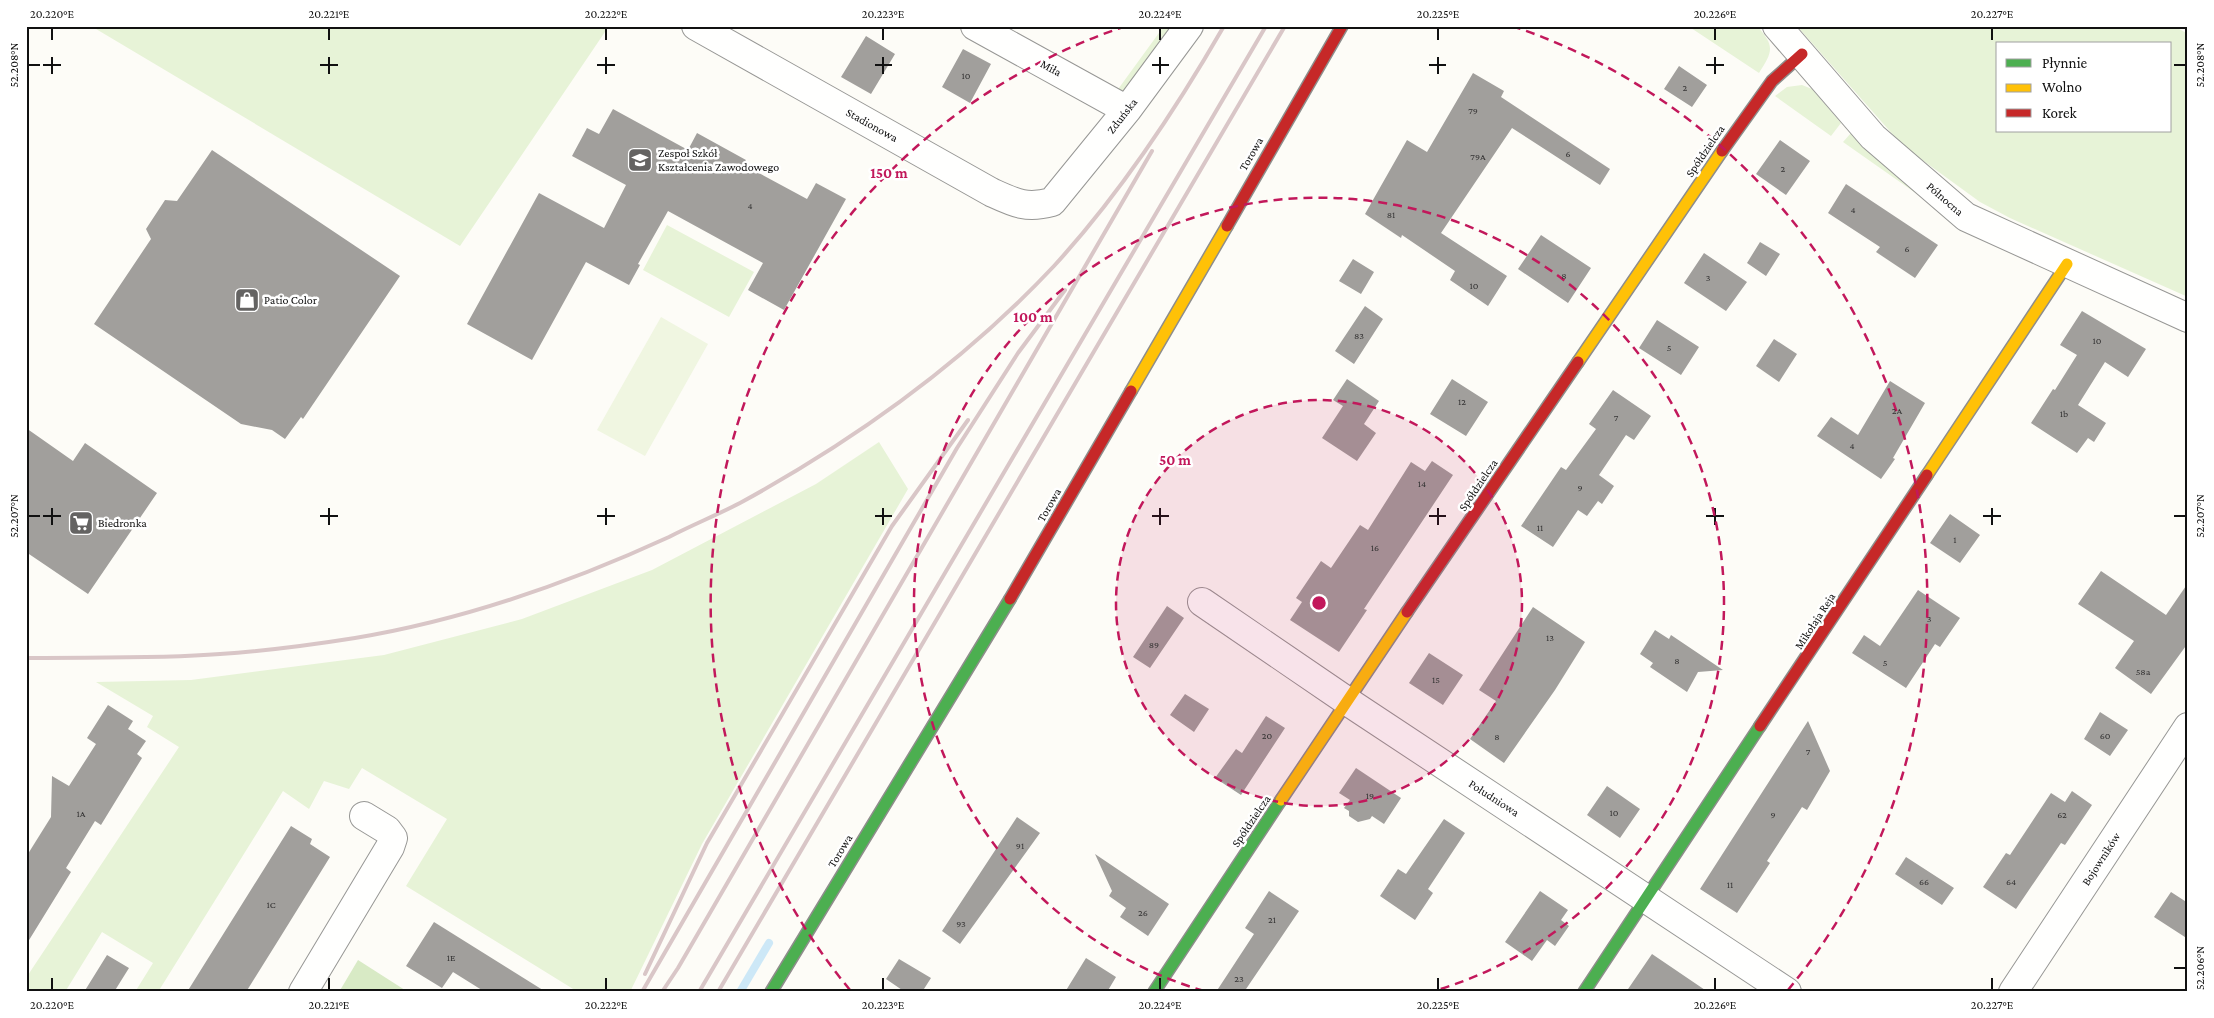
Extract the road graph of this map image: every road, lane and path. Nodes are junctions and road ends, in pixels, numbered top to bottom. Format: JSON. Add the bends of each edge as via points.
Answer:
{"nodes":[{"id":1,"x":696,"y":26,"type":"edge"},
{"id":2,"x":975,"y":26,"type":"edge"},
{"id":3,"x":1189,"y":26,"type":"edge"},
{"id":4,"x":1342,"y":26,"type":"edge"},
{"id":5,"x":1777,"y":26,"type":"edge"},
{"id":6,"x":1802,"y":54,"type":"junction"},
{"id":7,"x":1127,"y":110,"type":"junction"},
{"id":8,"x":1052,"y":202,"type":"joint"},
{"id":9,"x":2067,"y":264,"type":"junction"},
{"id":10,"x":2188,"y":318,"type":"edge"},
{"id":11,"x":1202,"y":602,"type":"dead end"},
{"id":12,"x":1347,"y":701,"type":"junction"},
{"id":13,"x":2188,"y":726,"type":"edge"},
{"id":14,"x":364,"y":816,"type":"dead end"},
{"id":15,"x":1648,"y":898,"type":"junction"},
{"id":16,"x":303,"y":992,"type":"edge"},
{"id":17,"x":771,"y":992,"type":"edge"},
{"id":18,"x":1154,"y":992,"type":"edge"},
{"id":19,"x":1584,"y":992,"type":"edge"},
{"id":20,"x":1786,"y":992,"type":"edge"},
{"id":21,"x":2013,"y":992,"type":"edge"}],
"edges":[{"from":1,"to":8,"type":"street","name":"Stadionowa","via":[[991,192],[1019,205]]},
{"from":2,"to":7,"type":"street","name":"Miła"},
{"from":3,"to":7,"type":"street","name":"Zduńska"},
{"from":4,"to":17,"type":"street","name":"Torowa","via":[[1050,532]]},
{"from":5,"to":6,"type":"street","name":"Północna"},
{"from":6,"to":9,"type":"street","name":"Północna","via":[[1873,137],[1966,217]]},
{"from":6,"to":12,"type":"street","name":"Spółdzielcza","via":[[1758,98]]},
{"from":7,"to":8,"type":"street","name":"Zduńska"},
{"from":9,"to":10,"type":"street","name":"Północna"},
{"from":9,"to":15,"type":"street","name":"Mikołaja Reja"},
{"from":11,"to":12,"type":"street","name":"Południowa"},
{"from":12,"to":15,"type":"street","name":"Południowa"},
{"from":12,"to":18,"type":"street","name":"Spółdzielcza"},
{"from":13,"to":21,"type":"street","name":"Bojowników"},
{"from":14,"to":16,"type":"street","via":[[387,830],[393,838],[390,847]]},
{"from":15,"to":19,"type":"street","name":"Mikołaja Reja"},
{"from":15,"to":20,"type":"street","name":"Południowa"}]}
